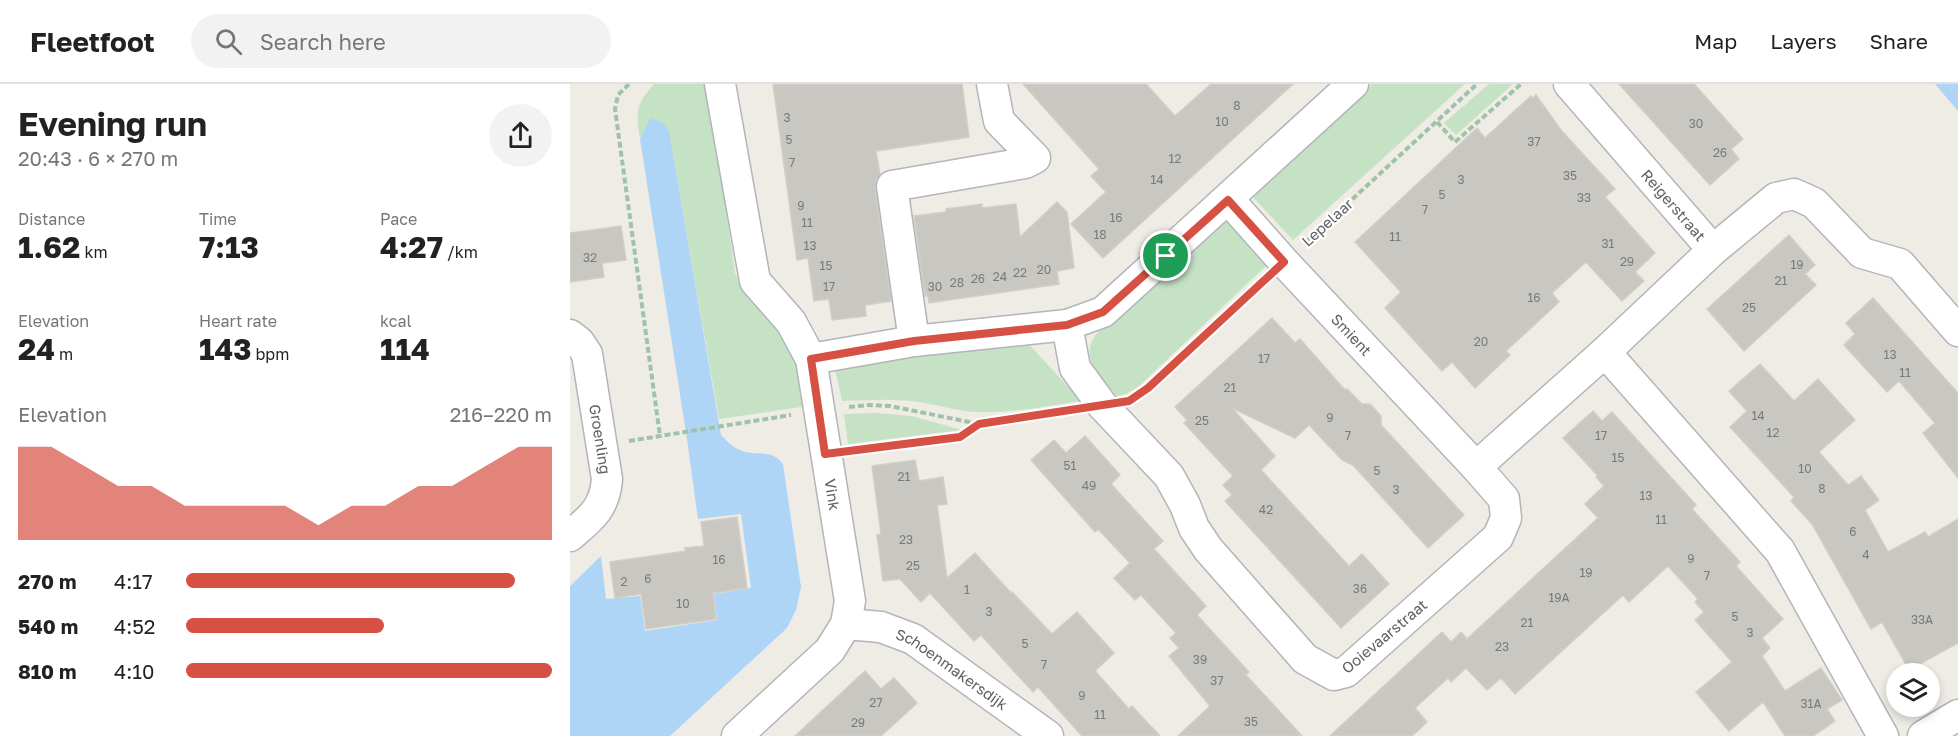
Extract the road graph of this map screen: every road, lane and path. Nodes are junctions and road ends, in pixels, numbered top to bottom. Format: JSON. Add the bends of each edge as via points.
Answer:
{"nodes":[{"id":1,"x":629,"y":84,"type":"edge"},
{"id":2,"x":720,"y":84,"type":"edge"},
{"id":3,"x":992,"y":84,"type":"edge"},
{"id":4,"x":1353,"y":84,"type":"edge"},
{"id":5,"x":1477,"y":84,"type":"edge"},
{"id":6,"x":1521,"y":84,"type":"edge"},
{"id":7,"x":1569,"y":84,"type":"edge"},
{"id":8,"x":1437,"y":122,"type":"junction"},
{"id":9,"x":1228,"y":200,"type":"junction"},
{"id":10,"x":1713,"y":250,"type":"junction"},
{"id":11,"x":1284,"y":262,"type":"junction"},
{"id":12,"x":1067,"y":325,"type":"junction"},
{"id":13,"x":1958,"y":330,"type":"edge"},
{"id":14,"x":570,"y":335,"type":"edge"},
{"id":15,"x":914,"y":341,"type":"junction"},
{"id":16,"x":1605,"y":352,"type":"junction"},
{"id":17,"x":811,"y":359,"type":"junction"},
{"id":18,"x":1102,"y":405,"type":"junction"},
{"id":19,"x":819,"y":411,"type":"junction"},
{"id":20,"x":979,"y":424,"type":"junction"},
{"id":21,"x":825,"y":454,"type":"junction"},
{"id":22,"x":1476,"y":467,"type":"junction"},
{"id":23,"x":570,"y":536,"type":"edge"},
{"id":24,"x":846,"y":624,"type":"junction"},
{"id":25,"x":1958,"y":715,"type":"edge"},
{"id":26,"x":737,"y":736,"type":"edge"},
{"id":27,"x":1048,"y":736,"type":"edge"},
{"id":28,"x":1883,"y":736,"type":"edge"},
{"id":29,"x":1923,"y":736,"type":"edge"}],
"edges":[{"from":1,"to":19,"type":"path","name":"Lepelaar","via":[[618,95],[615,109],[660,436]]},
{"from":2,"to":17,"type":"street","name":"Vink","via":[[755,281],[791,322]]},
{"from":3,"to":15,"type":"street","via":[[999,121],[1035,158],[892,186]]},
{"from":4,"to":9,"type":"street"},
{"from":5,"to":8,"type":"path","name":"Lepelaar"},
{"from":6,"to":8,"type":"path","via":[[1455,142]]},
{"from":7,"to":10,"type":"street","name":"Reigerstraat"},
{"from":8,"to":11,"type":"path","name":"Lepelaar"},
{"from":9,"to":11,"type":"street","name":"Smient"},
{"from":9,"to":12,"type":"street","via":[[1103,312]]},
{"from":10,"to":13,"type":"street","name":"Reigerstraat","via":[[1776,198],[1794,194],[1814,203],[1862,253],[1900,264]]},
{"from":10,"to":16,"type":"street"},
{"from":11,"to":18,"type":"path","name":"Lepelaar","via":[[1148,388],[1129,401]]},
{"from":11,"to":22,"type":"street","name":"Smient"},
{"from":12,"to":15,"type":"street"},
{"from":12,"to":18,"type":"street","name":"Ooievaarstraat","via":[[1075,368]]},
{"from":14,"to":23,"type":"street","name":"Groenling","via":[[587,354],[608,479],[600,507]]},
{"from":15,"to":17,"type":"street"},
{"from":16,"to":22,"type":"street"},
{"from":16,"to":28,"type":"street","via":[[1780,551]]},
{"from":17,"to":19,"type":"street","name":"Vink"},
{"from":18,"to":20,"type":"path","name":"Lepelaar"},
{"from":18,"to":22,"type":"street","name":"Ooievaarstraat","via":[[1169,476],[1208,549],[1305,659],[1334,675],[1346,672],[1498,537],[1506,518],[1504,499]]},
{"from":19,"to":20,"type":"path","name":"Lepelaar","via":[[890,406]]},
{"from":19,"to":21,"type":"street","name":"Vink"},
{"from":20,"to":21,"type":"path","via":[[960,437]]},
{"from":21,"to":24,"type":"street","name":"Vink","via":[[850,601]]},
{"from":24,"to":26,"type":"street","name":"Vink","via":[[830,650]]},
{"from":24,"to":27,"type":"street","name":"Schoenmakersdijk","via":[[881,627],[913,639]]},
{"from":25,"to":29,"type":"street"}]}
